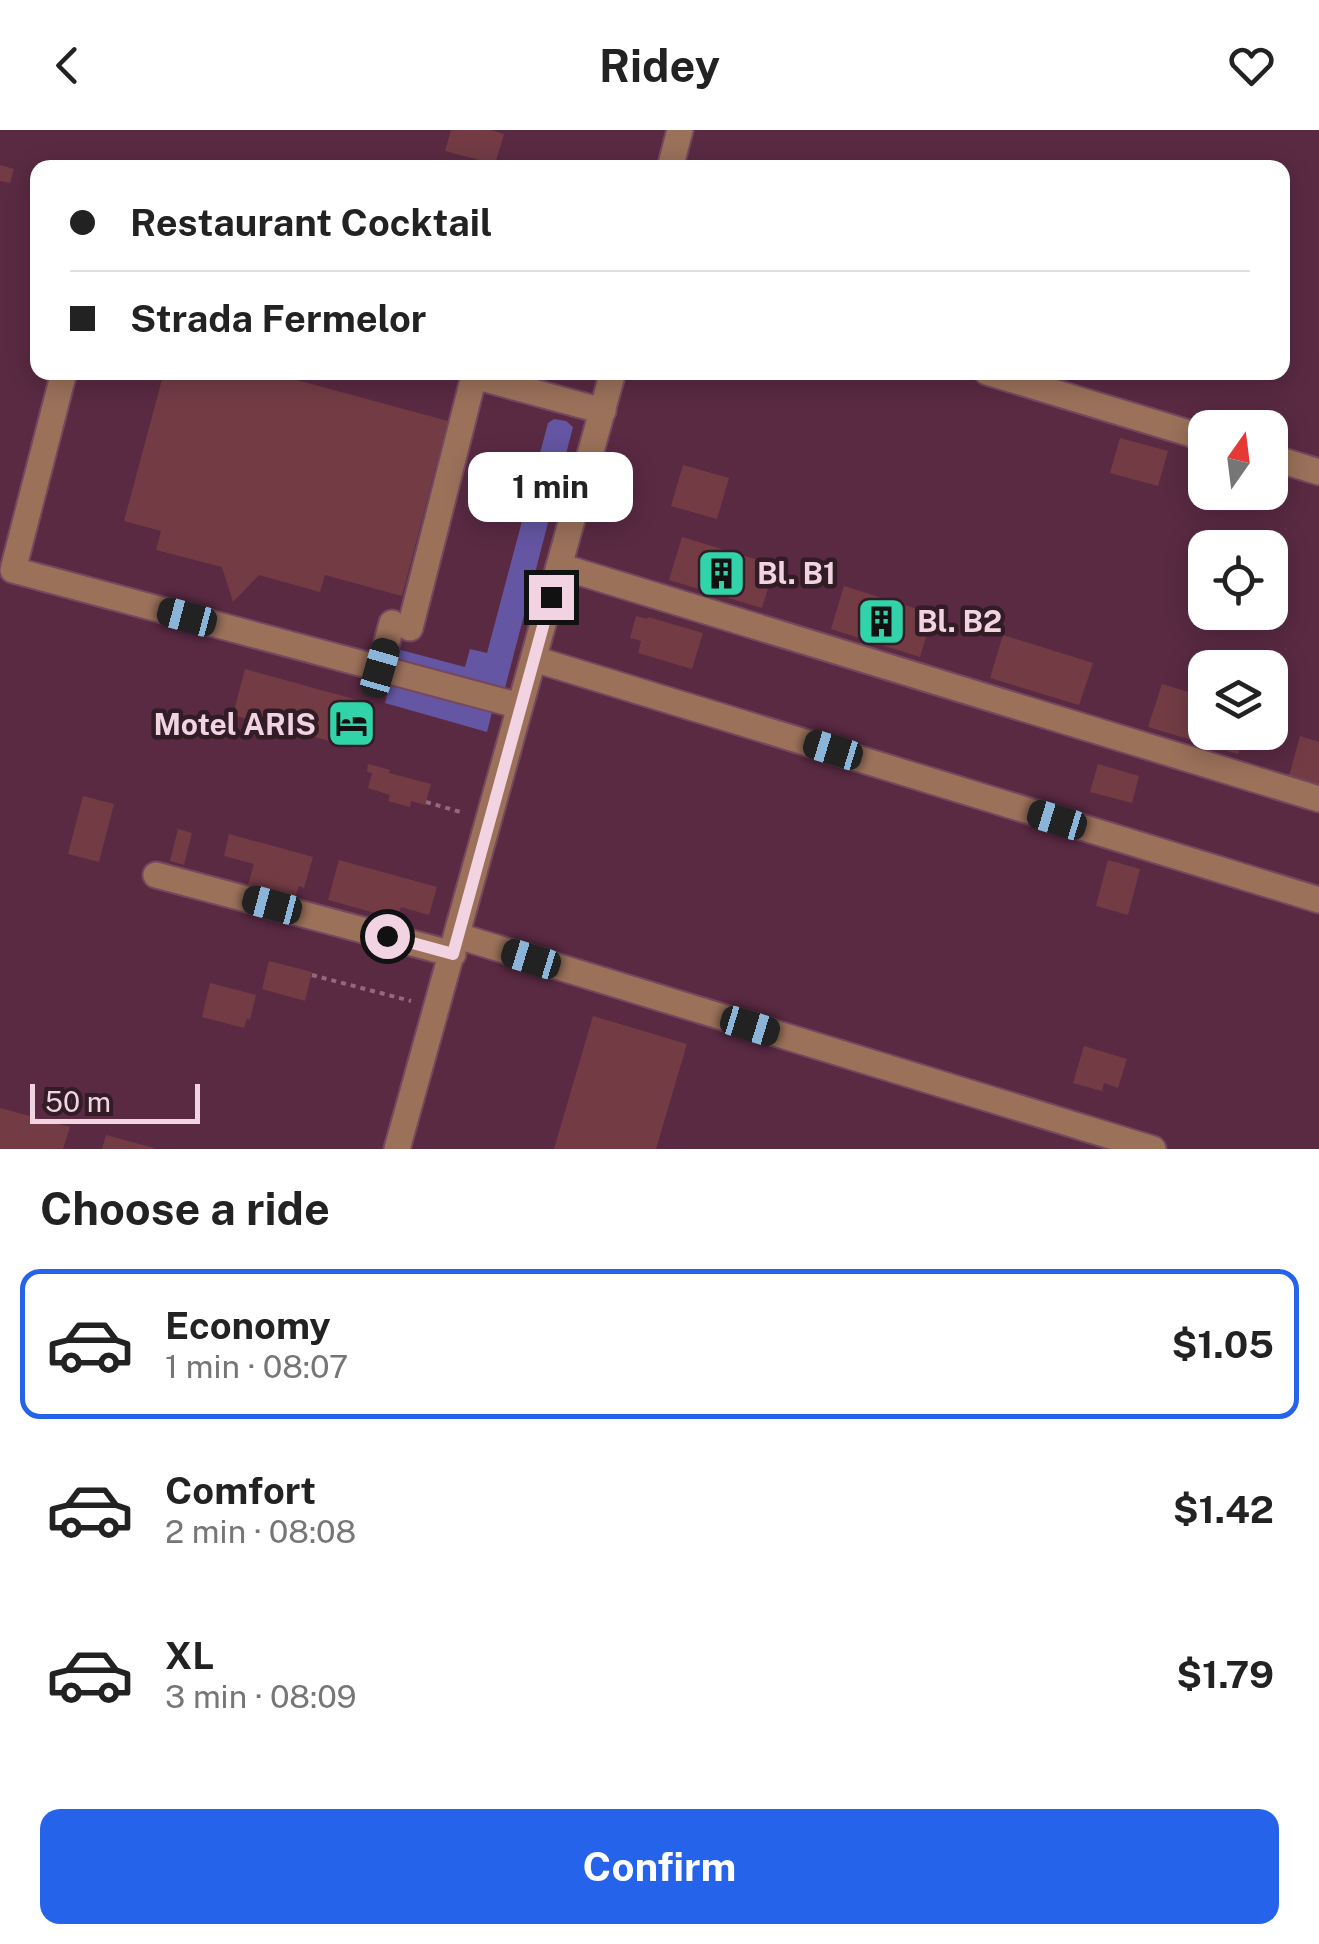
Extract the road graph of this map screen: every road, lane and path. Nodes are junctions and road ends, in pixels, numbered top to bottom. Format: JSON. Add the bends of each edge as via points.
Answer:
{"nodes":[{"id":1,"x":680,"y":130,"type":"edge"},
{"id":2,"x":672,"y":160,"type":"edge"},
{"id":3,"x":62,"y":380,"type":"edge"},
{"id":4,"x":473,"y":380,"type":"edge"},
{"id":5,"x":489,"y":380,"type":"edge"},
{"id":6,"x":611,"y":380,"type":"edge"},
{"id":7,"x":1013,"y":380,"type":"edge"},
{"id":8,"x":602,"y":411,"type":"junction"},
{"id":9,"x":1188,"y":433,"type":"edge"},
{"id":10,"x":1288,"y":463,"type":"edge"},
{"id":11,"x":1319,"y":472,"type":"edge"},
{"id":12,"x":559,"y":566,"type":"junction"},
{"id":13,"x":534,"y":659,"type":"junction"},
{"id":14,"x":380,"y":668,"type":"junction"},
{"id":15,"x":520,"y":706,"type":"junction"},
{"id":16,"x":1319,"y":799,"type":"edge"},
{"id":17,"x":426,"y":802,"type":"dead end"},
{"id":18,"x":464,"y":813,"type":"dead end"},
{"id":19,"x":156,"y":874,"type":"dead end"},
{"id":20,"x":1319,"y":900,"type":"edge"},
{"id":21,"x":456,"y":945,"type":"junction"},
{"id":22,"x":312,"y":975,"type":"dead end"},
{"id":23,"x":411,"y":1002,"type":"dead end"},
{"id":24,"x":397,"y":1149,"type":"edge"},
{"id":25,"x":1153,"y":1149,"type":"edge"}],
"edges":[{"from":1,"to":2,"type":"street"},
{"from":3,"to":14,"type":"street","via":[[13,570]]},
{"from":4,"to":14,"type":"street","via":[[401,625]]},
{"from":5,"to":8,"type":"street"},
{"from":6,"to":8,"type":"street"},
{"from":7,"to":9,"type":"street"},
{"from":8,"to":12,"type":"street"},
{"from":10,"to":11,"type":"street"},
{"from":12,"to":13,"type":"street"},
{"from":12,"to":16,"type":"street"},
{"from":13,"to":15,"type":"street"},
{"from":13,"to":20,"type":"street"},
{"from":14,"to":15,"type":"street"},
{"from":15,"to":21,"type":"street"},
{"from":17,"to":18,"type":"path"},
{"from":19,"to":21,"type":"street"},
{"from":21,"to":24,"type":"street"},
{"from":21,"to":25,"type":"street"},
{"from":22,"to":23,"type":"path"}]}
